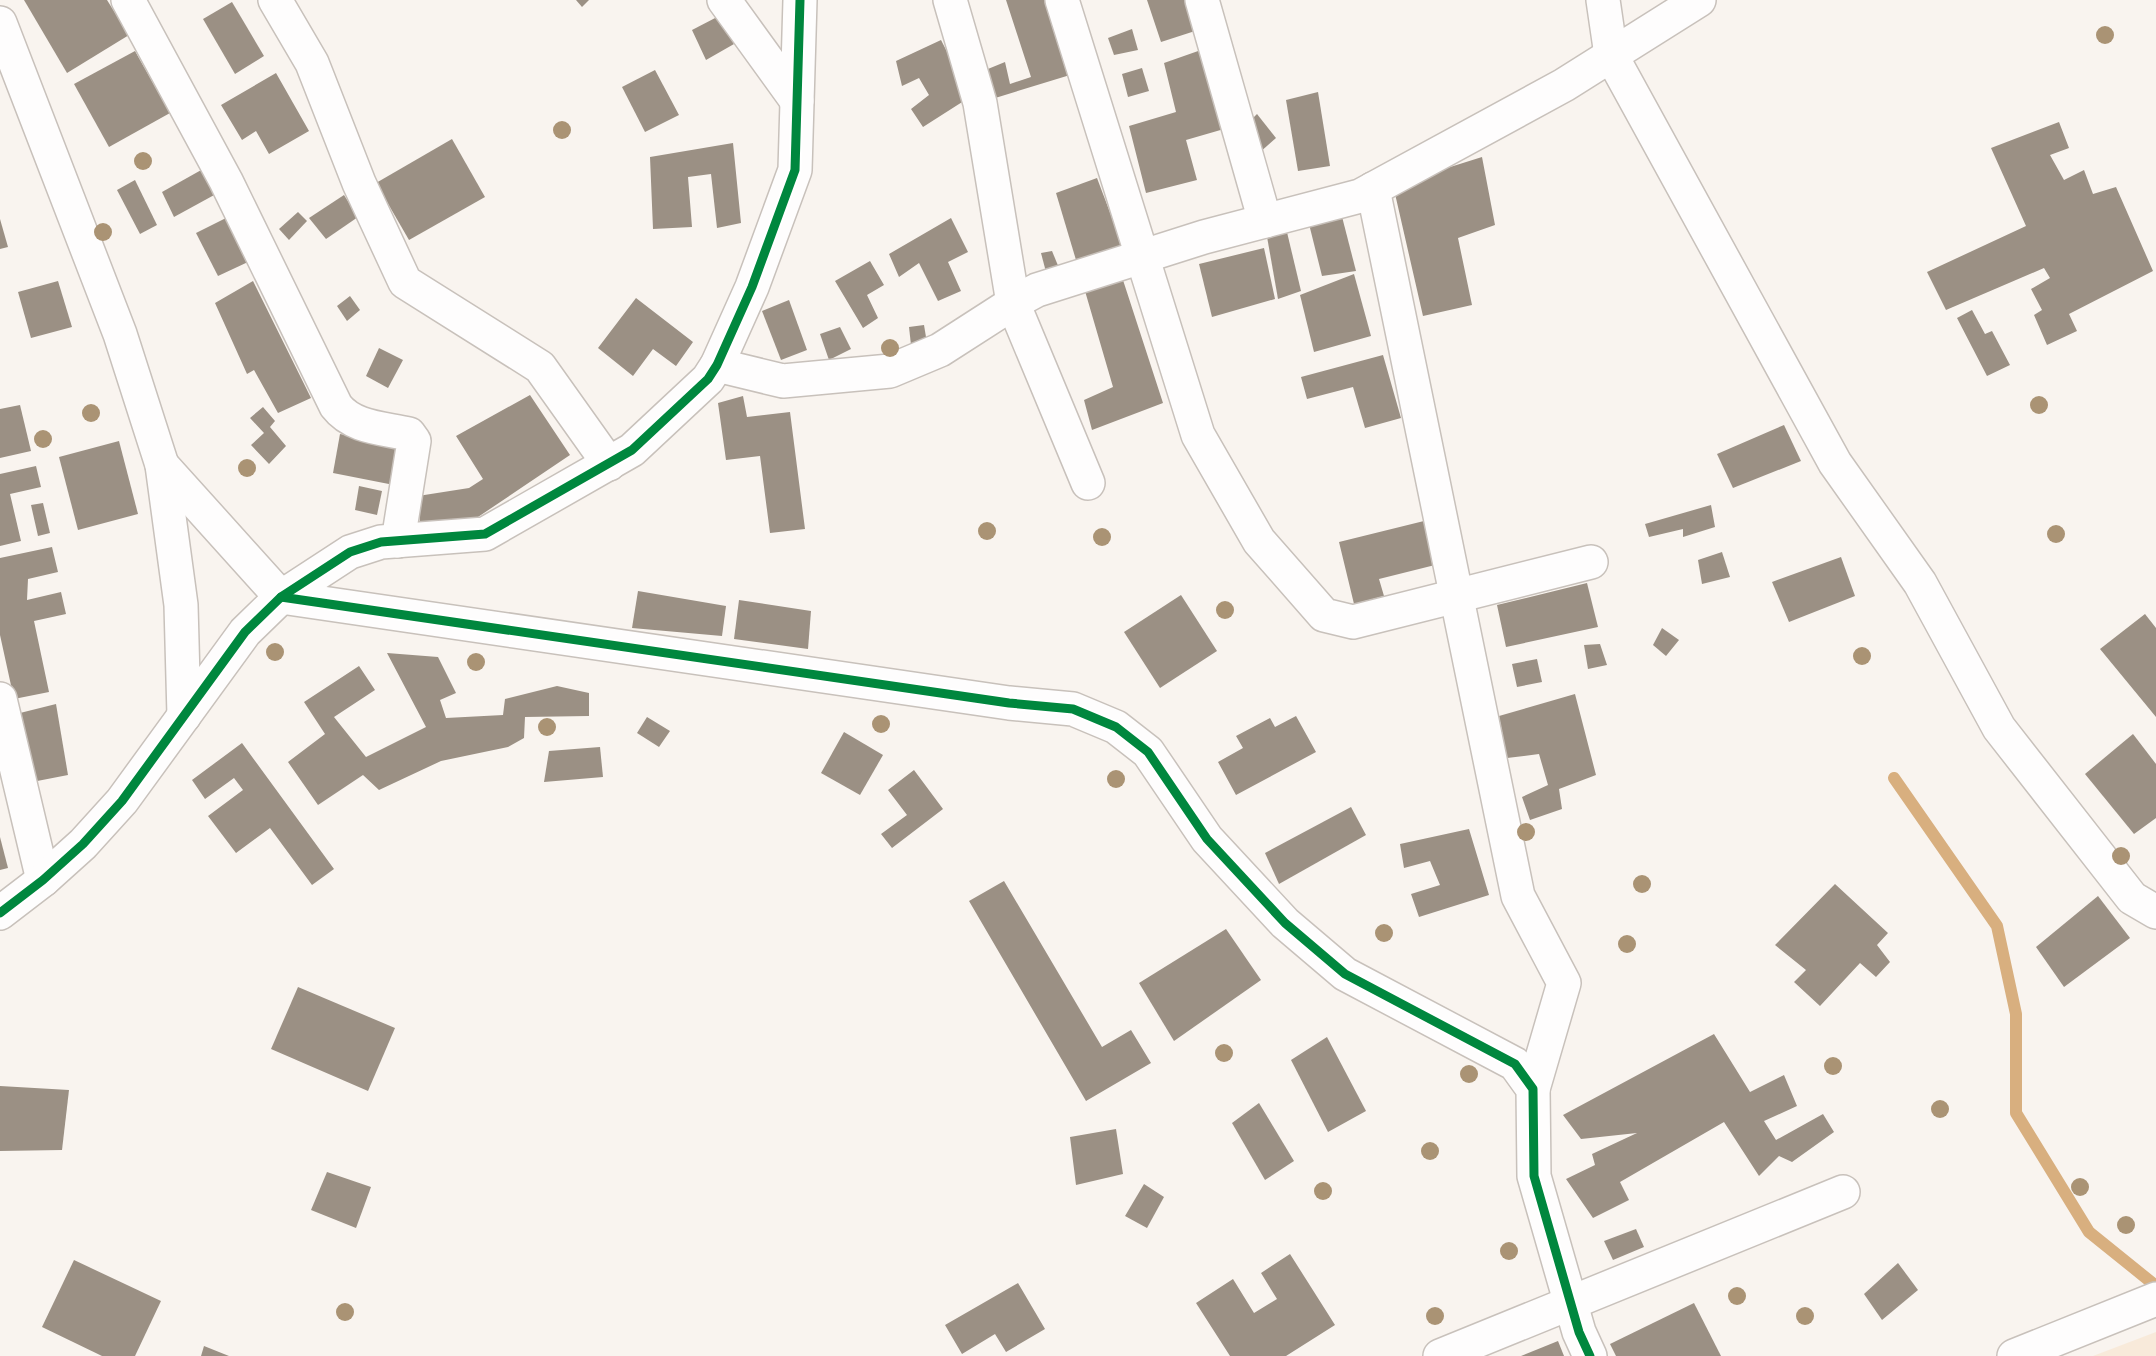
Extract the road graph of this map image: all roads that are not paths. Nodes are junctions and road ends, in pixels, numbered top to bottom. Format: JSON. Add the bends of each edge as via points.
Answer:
{"nodes":[{"id":1,"x":128,"y":0,"type":"edge"},
{"id":2,"x":275,"y":0,"type":"edge"},
{"id":3,"x":724,"y":0,"type":"edge"},
{"id":4,"x":800,"y":0,"type":"edge"},
{"id":5,"x":950,"y":0,"type":"edge"},
{"id":6,"x":1062,"y":0,"type":"edge"},
{"id":7,"x":1202,"y":0,"type":"edge"},
{"id":8,"x":1603,"y":0,"type":"edge"},
{"id":9,"x":1699,"y":0,"type":"edge"},
{"id":10,"x":0,"y":22,"type":"edge"},
{"id":11,"x":1611,"y":55,"type":"junction"},
{"id":12,"x":797,"y":101,"type":"junction"},
{"id":13,"x":1373,"y":189,"type":"junction"},
{"id":14,"x":1265,"y":221,"type":"junction"},
{"id":15,"x":1142,"y":257,"type":"junction"},
{"id":16,"x":1013,"y":303,"type":"junction"},
{"id":17,"x":717,"y":364,"type":"junction"},
{"id":18,"x":609,"y":464,"type":"junction"},
{"id":19,"x":162,"y":465,"type":"junction"},
{"id":20,"x":1088,"y":483,"type":"dead end"},
{"id":21,"x":398,"y":541,"type":"junction"},
{"id":22,"x":1591,"y":562,"type":"dead end"},
{"id":23,"x":281,"y":597,"type":"junction"},
{"id":24,"x":1456,"y":597,"type":"junction"},
{"id":25,"x":0,"y":699,"type":"edge"},
{"id":26,"x":184,"y":716,"type":"junction"},
{"id":27,"x":43,"y":880,"type":"junction"},
{"id":28,"x":2144,"y":905,"type":"edge"},
{"id":29,"x":0,"y":913,"type":"edge"},
{"id":30,"x":2156,"y":933,"type":"edge"},
{"id":31,"x":1533,"y":1089,"type":"junction"},
{"id":32,"x":1843,"y":1192,"type":"dead end"},
{"id":33,"x":2156,"y":1299,"type":"edge"},
{"id":34,"x":1570,"y":1302,"type":"junction"},
{"id":35,"x":1440,"y":1356,"type":"edge"},
{"id":36,"x":1590,"y":1356,"type":"edge"},
{"id":37,"x":2014,"y":1356,"type":"edge"}],
"edges":[{"from":1,"to":21,"type":"street","via":[[226,181],[336,406],[355,422],[409,434],[414,441]]},
{"from":2,"to":18,"type":"street","via":[[312,63],[359,183],[405,282],[540,366]]},
{"from":3,"to":12,"type":"street"},
{"from":4,"to":12,"type":"street"},
{"from":5,"to":16,"type":"street","via":[[980,103]]},
{"from":6,"to":15,"type":"street"},
{"from":7,"to":14,"type":"street"},
{"from":8,"to":11,"type":"street"},
{"from":9,"to":11,"type":"street"},
{"from":10,"to":19,"type":"street","via":[[120,334]]},
{"from":11,"to":13,"type":"street","via":[[1564,85]]},
{"from":11,"to":28,"type":"street","via":[[1835,463],[1920,583],[1999,728]]},
{"from":12,"to":17,"type":"street","via":[[795,170],[752,287]]},
{"from":13,"to":14,"type":"street","via":[[1360,196]]},
{"from":13,"to":24,"type":"street"},
{"from":14,"to":15,"type":"street"},
{"from":15,"to":16,"type":"street","via":[[1037,290]]},
{"from":15,"to":24,"type":"street","via":[[1197,435],[1260,542],[1324,615],[1353,622]]},
{"from":16,"to":17,"type":"street","via":[[940,350],[890,371],[783,381]]},
{"from":16,"to":20,"type":"street"},
{"from":17,"to":18,"type":"street","via":[[708,379],[632,450]]},
{"from":18,"to":21,"type":"street","via":[[485,534]]},
{"from":19,"to":23,"type":"street"},
{"from":19,"to":26,"type":"street","via":[[181,604]]},
{"from":21,"to":23,"type":"street","via":[[350,552]]},
{"from":22,"to":24,"type":"street"},
{"from":23,"to":26,"type":"street","via":[[245,632]]},
{"from":23,"to":31,"type":"street","via":[[1009,703],[1073,709],[1116,727],[1148,752],[1207,839],[1285,923],[1345,974],[1515,1064]]},
{"from":24,"to":31,"type":"street","via":[[1518,896],[1564,983]]},
{"from":25,"to":27,"type":"street"},
{"from":26,"to":27,"type":"street","via":[[122,801]]},
{"from":27,"to":29,"type":"street"},
{"from":28,"to":30,"type":"street"},
{"from":31,"to":34,"type":"street","via":[[1534,1176]]},
{"from":32,"to":34,"type":"street"},
{"from":33,"to":37,"type":"street"},
{"from":34,"to":35,"type":"street"},
{"from":34,"to":36,"type":"street"}]}
